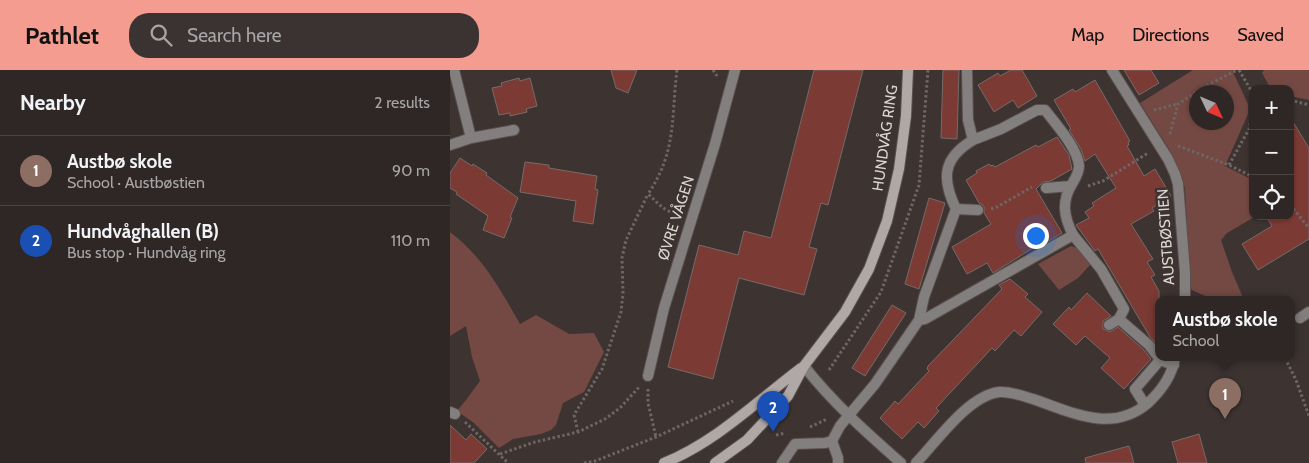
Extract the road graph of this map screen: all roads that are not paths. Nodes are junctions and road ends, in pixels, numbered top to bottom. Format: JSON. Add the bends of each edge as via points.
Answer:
{"nodes":[{"id":1,"x":454,"y":70,"type":"edge"},
{"id":2,"x":735,"y":70,"type":"edge"},
{"id":3,"x":908,"y":70,"type":"edge"},
{"id":4,"x":967,"y":70,"type":"edge"},
{"id":5,"x":1112,"y":70,"type":"edge"},
{"id":6,"x":514,"y":130,"type":"dead end"},
{"id":7,"x":471,"y":138,"type":"junction"},
{"id":8,"x":973,"y":140,"type":"junction"},
{"id":9,"x":450,"y":145,"type":"edge"},
{"id":10,"x":1071,"y":186,"type":"junction"},
{"id":11,"x":1046,"y":188,"type":"road end"},
{"id":12,"x":956,"y":209,"type":"junction"},
{"id":13,"x":978,"y":210,"type":"road end"},
{"id":14,"x":1073,"y":235,"type":"junction"},
{"id":15,"x":1184,"y":296,"type":"edge"},
{"id":16,"x":1119,"y":319,"type":"junction"},
{"id":17,"x":919,"y":320,"type":"junction"},
{"id":18,"x":1109,"y":325,"type":"dead end"},
{"id":19,"x":1155,"y":353,"type":"edge"},
{"id":20,"x":1157,"y":361,"type":"edge"},
{"id":21,"x":1174,"y":361,"type":"edge"},
{"id":22,"x":804,"y":366,"type":"junction"},
{"id":23,"x":648,"y":376,"type":"road end"},
{"id":24,"x":1145,"y":405,"type":"junction"},
{"id":25,"x":849,"y":415,"type":"junction"},
{"id":26,"x":832,"y":441,"type":"junction"},
{"id":27,"x":664,"y":463,"type":"edge"},
{"id":28,"x":715,"y":463,"type":"edge"},
{"id":29,"x":782,"y":463,"type":"edge"},
{"id":30,"x":838,"y":463,"type":"edge"},
{"id":31,"x":901,"y":463,"type":"edge"},
{"id":32,"x":916,"y":463,"type":"edge"}],
"edges":[{"from":1,"to":7,"type":"street"},
{"from":2,"to":23,"type":"street","name":"ØVRE VÅGEN","via":[[664,308]]},
{"from":3,"to":22,"type":"main road","name":"HUNDVÅG RING","via":[[899,170],[887,221],[869,269],[845,312]]},
{"from":4,"to":8,"type":"street","via":[[968,120]]},
{"from":5,"to":15,"type":"street","name":"AUSTBØSTIEN","via":[[1176,174]]},
{"from":6,"to":7,"type":"street"},
{"from":7,"to":9,"type":"street"},
{"from":8,"to":10,"type":"street","via":[[1037,110],[1045,110],[1078,158],[1078,173]]},
{"from":8,"to":12,"type":"street","via":[[960,148],[950,163],[947,184]]},
{"from":10,"to":11,"type":"street"},
{"from":10,"to":14,"type":"street","via":[[1065,201]]},
{"from":12,"to":13,"type":"street"},
{"from":12,"to":17,"type":"street","via":[[924,297]]},
{"from":14,"to":16,"type":"street","via":[[1090,253],[1124,309]]},
{"from":14,"to":17,"type":"street"},
{"from":16,"to":18,"type":"street"},
{"from":16,"to":19,"type":"street"},
{"from":17,"to":25,"type":"street","via":[[875,384]]},
{"from":20,"to":24,"type":"street","via":[[1135,389]]},
{"from":21,"to":24,"type":"street","via":[[1164,384]]},
{"from":22,"to":25,"type":"street"},
{"from":22,"to":27,"type":"main road","name":"HUNDVÅG RING","via":[[734,423]]},
{"from":22,"to":28,"type":"main road","name":"HUNDVÅG RING","via":[[788,396],[747,440]]},
{"from":24,"to":32,"type":"street","via":[[1116,420],[1096,419],[1020,395],[999,392],[980,399],[960,414]]},
{"from":25,"to":26,"type":"street"},
{"from":25,"to":31,"type":"street"},
{"from":26,"to":29,"type":"street","via":[[795,444]]},
{"from":26,"to":30,"type":"street"}]}
